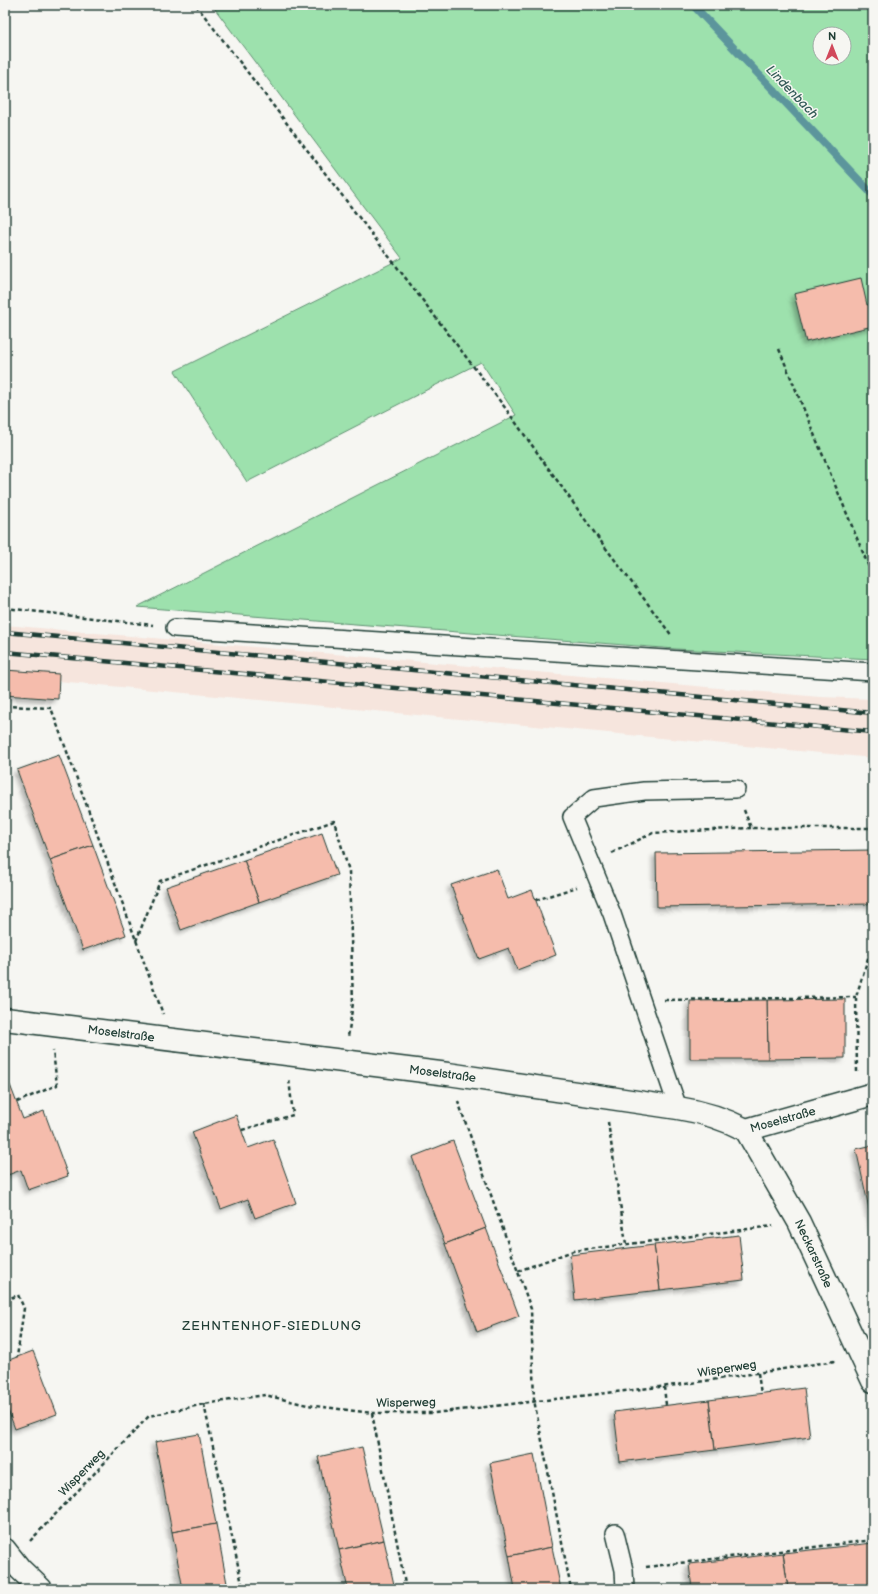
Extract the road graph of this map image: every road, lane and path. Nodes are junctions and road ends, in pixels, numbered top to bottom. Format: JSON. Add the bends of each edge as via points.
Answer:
{"nodes":[{"id":1,"x":196,"y":5,"type":"edge"},
{"id":2,"x":779,"y":349,"type":"dead end"},
{"id":3,"x":873,"y":577,"type":"edge"},
{"id":4,"x":5,"y":608,"type":"edge"},
{"id":5,"x":175,"y":628,"type":"joint"},
{"id":6,"x":692,"y":662,"type":"junction"},
{"id":7,"x":873,"y":672,"type":"edge"},
{"id":8,"x":5,"y":706,"type":"edge"},
{"id":9,"x":736,"y":789,"type":"joint"},
{"id":10,"x":751,"y":828,"type":"junction"},
{"id":11,"x":873,"y":828,"type":"edge"},
{"id":12,"x":591,"y":864,"type":"junction"},
{"id":13,"x":598,"y":880,"type":"junction"},
{"id":14,"x":536,"y":900,"type":"dead end"},
{"id":15,"x":136,"y":941,"type":"junction"},
{"id":16,"x":873,"y":942,"type":"edge"},
{"id":17,"x":856,"y":997,"type":"junction"},
{"id":18,"x":642,"y":1000,"type":"junction"},
{"id":19,"x":5,"y":1019,"type":"edge"},
{"id":20,"x":49,"y":1025,"type":"junction"},
{"id":21,"x":173,"y":1039,"type":"junction"},
{"id":22,"x":286,"y":1054,"type":"junction"},
{"id":23,"x":344,"y":1061,"type":"junction"},
{"id":24,"x":448,"y":1074,"type":"junction"},
{"id":25,"x":865,"y":1096,"type":"edge"},
{"id":26,"x":604,"y":1097,"type":"junction"},
{"id":27,"x":17,"y":1102,"type":"dead end"},
{"id":28,"x":678,"y":1108,"type":"junction"},
{"id":29,"x":242,"y":1130,"type":"dead end"},
{"id":30,"x":746,"y":1130,"type":"junction"},
{"id":31,"x":799,"y":1222,"type":"junction"},
{"id":32,"x":626,"y":1244,"type":"junction"},
{"id":33,"x":518,"y":1271,"type":"junction"},
{"id":34,"x":5,"y":1300,"type":"edge"},
{"id":35,"x":862,"y":1356,"type":"junction"},
{"id":36,"x":18,"y":1357,"type":"dead end"},
{"id":37,"x":758,"y":1373,"type":"junction"},
{"id":38,"x":873,"y":1381,"type":"edge"},
{"id":39,"x":664,"y":1387,"type":"junction"},
{"id":40,"x":761,"y":1394,"type":"dead end"},
{"id":41,"x":534,"y":1400,"type":"junction"},
{"id":42,"x":204,"y":1404,"type":"junction"},
{"id":43,"x":666,"y":1405,"type":"dead end"},
{"id":44,"x":372,"y":1413,"type":"junction"},
{"id":45,"x":615,"y":1533,"type":"dead end"},
{"id":46,"x":873,"y":1540,"type":"edge"},
{"id":47,"x":9,"y":1555,"type":"edge"},
{"id":48,"x":624,"y":1570,"type":"junction"},
{"id":49,"x":41,"y":1589,"type":"edge"},
{"id":50,"x":243,"y":1589,"type":"edge"},
{"id":51,"x":406,"y":1589,"type":"edge"},
{"id":52,"x":570,"y":1589,"type":"edge"},
{"id":53,"x":625,"y":1589,"type":"edge"}],
"edges":[{"from":1,"to":6,"type":"path","via":[[506,409]]},
{"from":2,"to":3,"type":"path"},
{"from":4,"to":5,"type":"path"},
{"from":5,"to":6,"type":"lane"},
{"from":6,"to":7,"type":"lane"},
{"from":8,"to":15,"type":"path","via":[[51,708]]},
{"from":9,"to":10,"type":"path"},
{"from":9,"to":12,"type":"lane","via":[[644,791],[594,798],[572,817]]},
{"from":10,"to":11,"type":"path"},
{"from":10,"to":12,"type":"path","via":[[653,833]]},
{"from":12,"to":13,"type":"lane"},
{"from":13,"to":14,"type":"path"},
{"from":13,"to":18,"type":"lane"},
{"from":15,"to":21,"type":"path"},
{"from":15,"to":23,"type":"path","via":[[160,881],[334,821],[349,871],[353,1003]]},
{"from":16,"to":17,"type":"path"},
{"from":17,"to":18,"type":"path"},
{"from":17,"to":25,"type":"path"},
{"from":18,"to":28,"type":"lane"},
{"from":19,"to":20,"type":"street","name":"Moselstraße"},
{"from":20,"to":21,"type":"street","name":"Moselstraße"},
{"from":20,"to":27,"type":"path","via":[[57,1085]]},
{"from":21,"to":22,"type":"street","name":"Moselstraße"},
{"from":22,"to":23,"type":"street","name":"Moselstraße"},
{"from":22,"to":29,"type":"path","via":[[293,1116]]},
{"from":23,"to":24,"type":"street","name":"Moselstraße"},
{"from":24,"to":26,"type":"street","name":"Moselstraße"},
{"from":24,"to":33,"type":"path"},
{"from":25,"to":30,"type":"street","name":"Moselstraße"},
{"from":26,"to":28,"type":"street","name":"Moselstraße"},
{"from":26,"to":32,"type":"path"},
{"from":28,"to":30,"type":"street","name":"Moselstraße","via":[[706,1113]]},
{"from":30,"to":31,"type":"street","name":"Neckarstraße"},
{"from":31,"to":32,"type":"path"},
{"from":31,"to":35,"type":"street","name":"Neckarstraße"},
{"from":32,"to":33,"type":"path","via":[[573,1251]]},
{"from":33,"to":41,"type":"path","via":[[531,1309]]},
{"from":34,"to":36,"type":"path","via":[[18,1295],[24,1308]]},
{"from":35,"to":37,"type":"path","name":"Wisperweg"},
{"from":35,"to":38,"type":"street","name":"Neckarstraße"},
{"from":37,"to":39,"type":"path","name":"Wisperweg"},
{"from":37,"to":40,"type":"path"},
{"from":39,"to":41,"type":"path","name":"Wisperweg"},
{"from":39,"to":43,"type":"path"},
{"from":41,"to":44,"type":"path","name":"Wisperweg","via":[[434,1413]]},
{"from":41,"to":52,"type":"path"},
{"from":42,"to":44,"type":"path","name":"Wisperweg","via":[[265,1395],[306,1405]]},
{"from":42,"to":47,"type":"path","name":"Wisperweg","via":[[149,1416]]},
{"from":42,"to":50,"type":"path"},
{"from":44,"to":51,"type":"path"},
{"from":45,"to":48,"type":"lane"},
{"from":46,"to":48,"type":"path"},
{"from":47,"to":49,"type":"street"},
{"from":48,"to":53,"type":"lane"}]}
